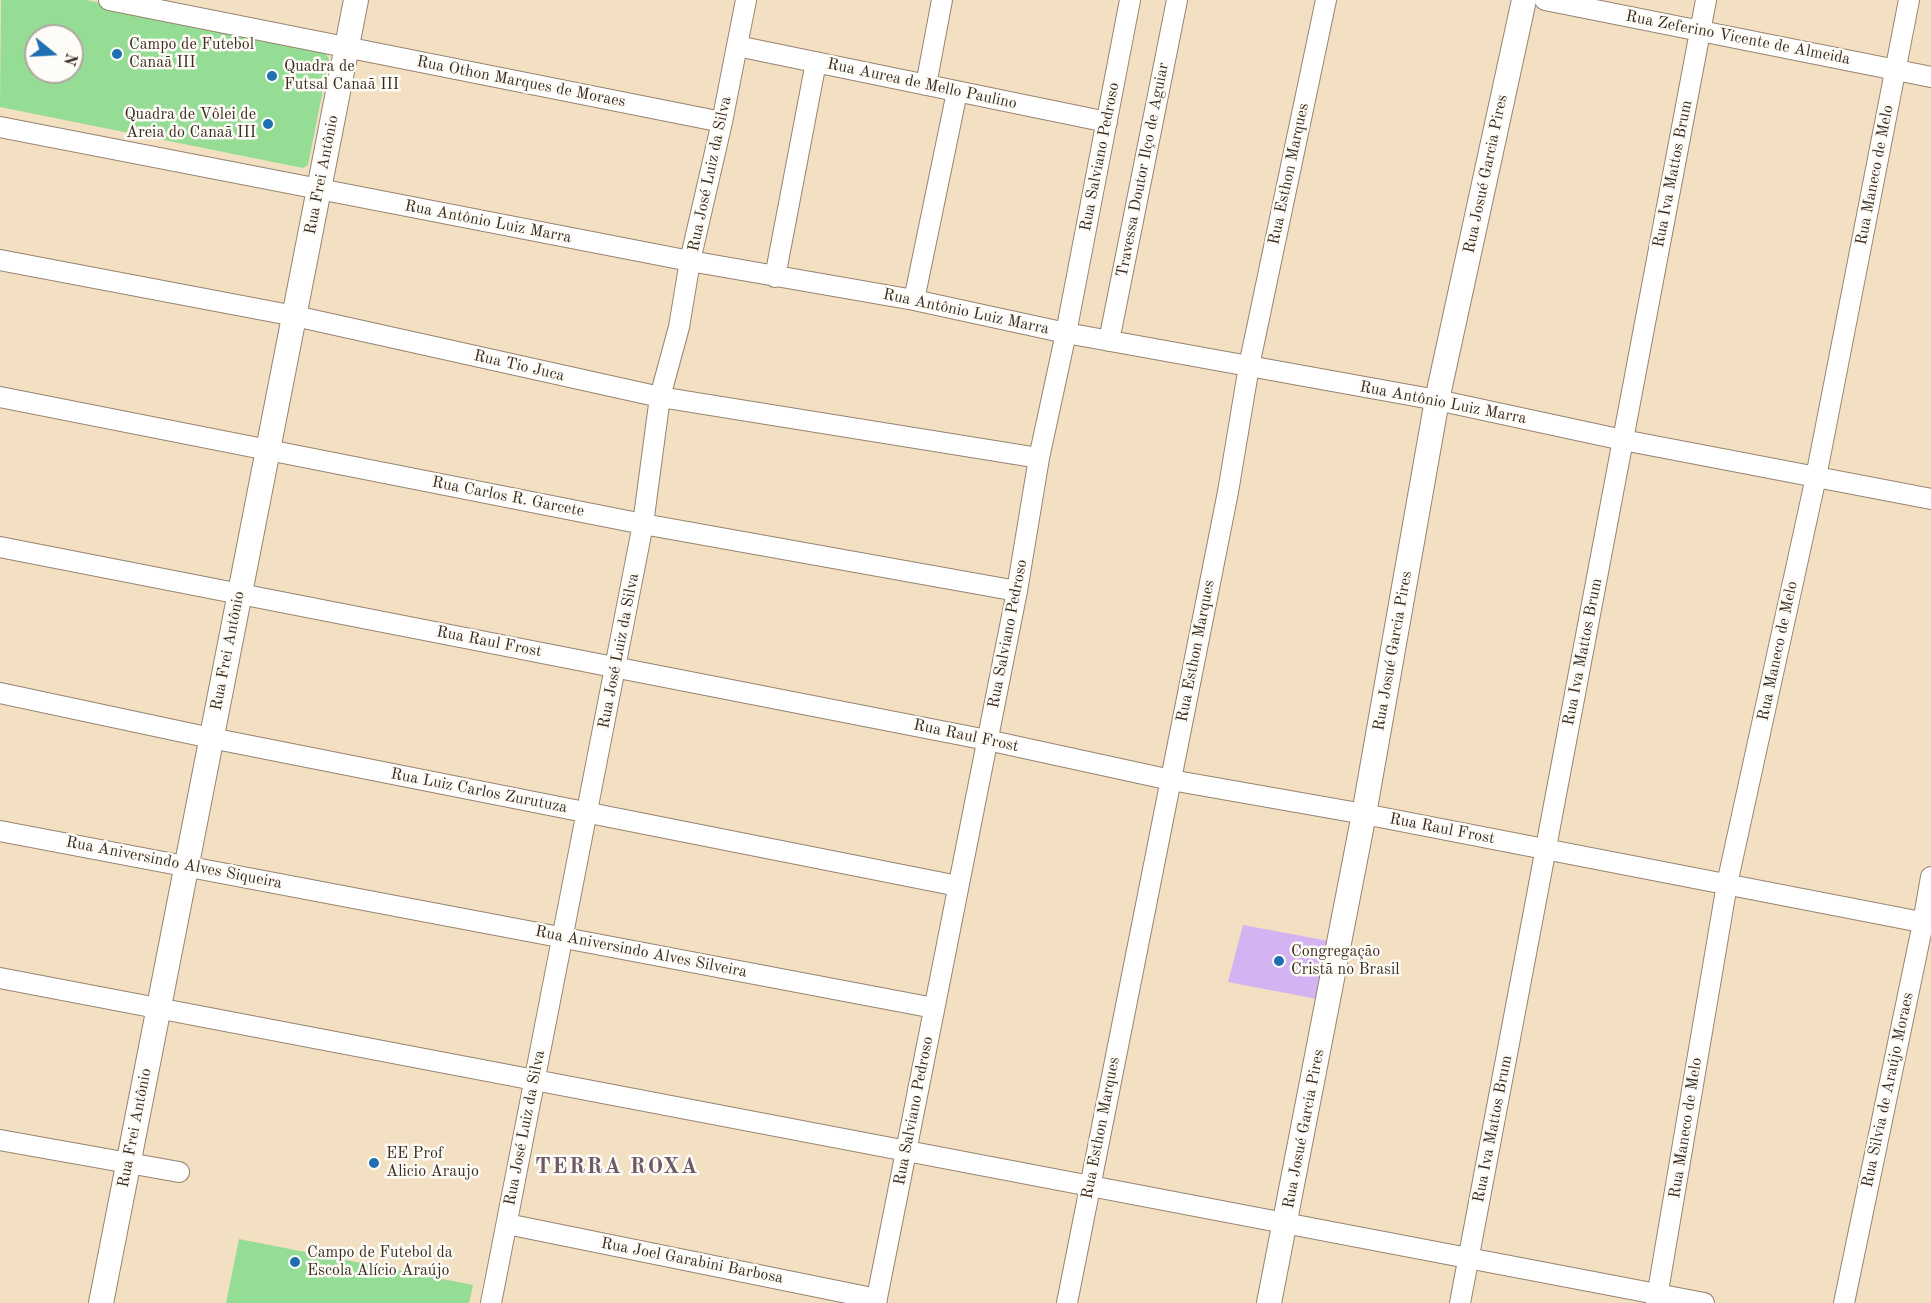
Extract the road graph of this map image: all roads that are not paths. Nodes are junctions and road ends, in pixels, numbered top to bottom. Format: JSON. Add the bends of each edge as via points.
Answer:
{"nodes":[{"id":1,"x":109,"y":0,"type":"edge"},
{"id":2,"x":356,"y":0,"type":"edge"},
{"id":3,"x":746,"y":0,"type":"edge"},
{"id":4,"x":942,"y":0,"type":"edge"},
{"id":5,"x":1130,"y":0,"type":"edge"},
{"id":6,"x":1177,"y":0,"type":"edge"},
{"id":7,"x":1326,"y":0,"type":"edge"},
{"id":8,"x":1524,"y":0,"type":"edge"},
{"id":9,"x":1545,"y":0,"type":"edge"},
{"id":10,"x":1706,"y":0,"type":"edge"},
{"id":11,"x":1909,"y":0,"type":"edge"},
{"id":12,"x":1700,"y":31,"type":"junction"},
{"id":13,"x":737,"y":46,"type":"junction"},
{"id":14,"x":347,"y":48,"type":"junction"},
{"id":15,"x":816,"y":62,"type":"junction"},
{"id":16,"x":1896,"y":70,"type":"junction"},
{"id":17,"x":1931,"y":77,"type":"edge"},
{"id":18,"x":926,"y":85,"type":"junction"},
{"id":19,"x":957,"y":92,"type":"junction"},
{"id":20,"x":722,"y":122,"type":"junction"},
{"id":21,"x":1107,"y":122,"type":"junction"},
{"id":22,"x":0,"y":127,"type":"edge"},
{"id":23,"x":319,"y":190,"type":"junction"},
{"id":24,"x":0,"y":260,"type":"edge"},
{"id":25,"x":690,"y":261,"type":"junction"},
{"id":26,"x":775,"y":277,"type":"junction"},
{"id":27,"x":914,"y":300,"type":"junction"},
{"id":28,"x":295,"y":316,"type":"junction"},
{"id":29,"x":1066,"y":333,"type":"junction"},
{"id":30,"x":1109,"y":341,"type":"junction"},
{"id":31,"x":1249,"y":366,"type":"junction"},
{"id":32,"x":0,"y":397,"type":"edge"},
{"id":33,"x":660,"y":397,"type":"junction"},
{"id":34,"x":1437,"y":400,"type":"junction"},
{"id":35,"x":1623,"y":440,"type":"junction"},
{"id":36,"x":267,"y":449,"type":"junction"},
{"id":37,"x":1040,"y":458,"type":"junction"},
{"id":38,"x":1816,"y":477,"type":"junction"},
{"id":39,"x":1931,"y":500,"type":"edge"},
{"id":40,"x":643,"y":524,"type":"junction"},
{"id":41,"x":0,"y":547,"type":"edge"},
{"id":42,"x":1017,"y":591,"type":"junction"},
{"id":43,"x":240,"y":593,"type":"junction"},
{"id":44,"x":616,"y":667,"type":"junction"},
{"id":45,"x":0,"y":693,"type":"edge"},
{"id":46,"x":211,"y":738,"type":"junction"},
{"id":47,"x":987,"y":740,"type":"junction"},
{"id":48,"x":1171,"y":780,"type":"junction"},
{"id":49,"x":587,"y":813,"type":"junction"},
{"id":50,"x":1364,"y":814,"type":"junction"},
{"id":51,"x":0,"y":831,"type":"edge"},
{"id":52,"x":1546,"y":849,"type":"junction"},
{"id":53,"x":186,"y":866,"type":"junction"},
{"id":54,"x":1931,"y":877,"type":"edge"},
{"id":55,"x":1727,"y":884,"type":"junction"},
{"id":56,"x":958,"y":886,"type":"junction"},
{"id":57,"x":347,"y":896,"type":"joint"},
{"id":58,"x":1927,"y":924,"type":"edge"},
{"id":59,"x":563,"y":937,"type":"junction"},
{"id":60,"x":0,"y":978,"type":"edge"},
{"id":61,"x":934,"y":1008,"type":"junction"},
{"id":62,"x":158,"y":1009,"type":"junction"},
{"id":63,"x":535,"y":1080,"type":"junction"},
{"id":64,"x":0,"y":1140,"type":"edge"},
{"id":65,"x":907,"y":1151,"type":"junction"},
{"id":66,"x":128,"y":1162,"type":"junction"},
{"id":67,"x":179,"y":1172,"type":"dead end"},
{"id":68,"x":1089,"y":1185,"type":"junction"},
{"id":69,"x":1286,"y":1223,"type":"junction"},
{"id":70,"x":507,"y":1224,"type":"junction"},
{"id":71,"x":1468,"y":1258,"type":"junction"},
{"id":72,"x":1657,"y":1299,"type":"edge"},
{"id":73,"x":877,"y":1301,"type":"edge"},
{"id":74,"x":101,"y":1303,"type":"edge"},
{"id":75,"x":491,"y":1303,"type":"edge"},
{"id":76,"x":1067,"y":1303,"type":"edge"},
{"id":77,"x":1269,"y":1303,"type":"edge"},
{"id":78,"x":1460,"y":1303,"type":"edge"},
{"id":79,"x":1704,"y":1303,"type":"edge"},
{"id":80,"x":1844,"y":1303,"type":"edge"}],
"edges":[{"from":1,"to":14,"type":"street","name":"Rua Othon Marques de Moraes"},
{"from":2,"to":14,"type":"street","name":"Rua Frei Antônio"},
{"from":3,"to":13,"type":"street","name":"Rua José Luiz da Silva"},
{"from":4,"to":18,"type":"street"},
{"from":5,"to":21,"type":"street","name":"Rua Salviano Pedroso"},
{"from":6,"to":30,"type":"street","name":"Travessa Doutor Ilço de Aguiar"},
{"from":7,"to":31,"type":"street","name":"Rua Esthon Marques"},
{"from":8,"to":34,"type":"street","name":"Rua Josué Garcia Pires"},
{"from":9,"to":12,"type":"street","name":"Rua Zeferino Vicente de Almeida"},
{"from":10,"to":12,"type":"street","name":"Rua Iva Mattos Brum"},
{"from":11,"to":16,"type":"street","name":"Rua Maneco de Melo"},
{"from":12,"to":16,"type":"street","name":"Rua Zeferino Vicente de Almeida"},
{"from":12,"to":35,"type":"street","name":"Rua Iva Mattos Brum"},
{"from":13,"to":15,"type":"street","name":"Rua Aurea de Mello Paulino"},
{"from":13,"to":20,"type":"street","name":"Rua José Luiz da Silva"},
{"from":14,"to":20,"type":"street","name":"Rua Othon Marques de Moraes"},
{"from":14,"to":23,"type":"street","name":"Rua Frei Antônio"},
{"from":15,"to":18,"type":"street","name":"Rua Aurea de Mello Paulino"},
{"from":15,"to":26,"type":"street"},
{"from":16,"to":17,"type":"street","name":"Rua Zeferino Vicente de Almeida"},
{"from":16,"to":38,"type":"street","name":"Rua Maneco de Melo"},
{"from":18,"to":19,"type":"street","name":"Rua Aurea de Mello Paulino"},
{"from":19,"to":21,"type":"street","name":"Rua Aurea de Mello Paulino"},
{"from":19,"to":27,"type":"street"},
{"from":20,"to":25,"type":"street","name":"Rua José Luiz da Silva"},
{"from":21,"to":29,"type":"street","name":"Rua Salviano Pedroso"},
{"from":22,"to":23,"type":"street","name":"Rua Antônio Luiz Marra"},
{"from":23,"to":25,"type":"street","name":"Rua Antônio Luiz Marra"},
{"from":23,"to":28,"type":"street","name":"Rua Frei Antônio"},
{"from":24,"to":28,"type":"street","name":"Rua Tio Juca"},
{"from":25,"to":26,"type":"street","name":"Rua Antônio Luiz Marra"},
{"from":25,"to":33,"type":"street","name":"Rua José Luiz da Silva","via":[[679,327]]},
{"from":26,"to":27,"type":"street","name":"Rua Antônio Luiz Marra"},
{"from":27,"to":29,"type":"street","name":"Rua Antônio Luiz Marra"},
{"from":28,"to":33,"type":"street","name":"Rua Tio Juca"},
{"from":28,"to":36,"type":"street","name":"Rua Frei Antônio"},
{"from":29,"to":30,"type":"street","name":"Rua Antônio Luiz Marra"},
{"from":29,"to":37,"type":"street","name":"Rua Salviano Pedroso"},
{"from":30,"to":31,"type":"street","name":"Rua Antônio Luiz Marra"},
{"from":31,"to":34,"type":"street","name":"Rua Antônio Luiz Marra"},
{"from":31,"to":48,"type":"street","name":"Rua Esthon Marques"},
{"from":32,"to":36,"type":"street","name":"Rua Carlos R. Garcete"},
{"from":33,"to":37,"type":"street","name":"Rua Tio Juca"},
{"from":33,"to":40,"type":"street","name":"Rua José Luiz da Silva"},
{"from":34,"to":35,"type":"street","name":"Rua Antônio Luiz Marra"},
{"from":34,"to":50,"type":"street","name":"Rua Josué Garcia Pires"},
{"from":35,"to":38,"type":"street","name":"Rua Antônio Luiz Marra"},
{"from":35,"to":52,"type":"street","name":"Rua Iva Mattos Brum"},
{"from":36,"to":40,"type":"street","name":"Rua Carlos R. Garcete"},
{"from":36,"to":43,"type":"street","name":"Rua Frei Antônio"},
{"from":37,"to":42,"type":"street","name":"Rua Salviano Pedroso"},
{"from":38,"to":39,"type":"street","name":"Rua Antônio Luiz Marra"},
{"from":38,"to":55,"type":"street","name":"Rua Maneco de Melo"},
{"from":40,"to":42,"type":"street","name":"Rua Carlos R. Garcete"},
{"from":40,"to":44,"type":"street","name":"Rua José Luiz da Silva"},
{"from":41,"to":43,"type":"street","name":"Rua Raul Frost"},
{"from":42,"to":47,"type":"street","name":"Rua Salviano Pedroso"},
{"from":43,"to":44,"type":"street","name":"Rua Raul Frost"},
{"from":43,"to":46,"type":"street","name":"Rua Frei Antônio"},
{"from":44,"to":47,"type":"street","name":"Rua Raul Frost"},
{"from":44,"to":49,"type":"street","name":"Rua José Luiz da Silva"},
{"from":45,"to":46,"type":"street","name":"Rua Luiz Carlos Zurutuza"},
{"from":46,"to":49,"type":"street","name":"Rua Luiz Carlos Zurutuza"},
{"from":46,"to":53,"type":"street","name":"Rua Frei Antônio"},
{"from":47,"to":48,"type":"street","name":"Rua Raul Frost"},
{"from":47,"to":56,"type":"street","name":"Rua Salviano Pedroso"},
{"from":48,"to":50,"type":"street","name":"Rua Raul Frost"},
{"from":48,"to":68,"type":"street","name":"Rua Esthon Marques"},
{"from":49,"to":56,"type":"street","name":"Rua Luiz Carlos Zurutuza"},
{"from":49,"to":59,"type":"street","name":"Rua José Luiz da Silva"},
{"from":50,"to":52,"type":"street","name":"Rua Raul Frost"},
{"from":50,"to":69,"type":"street","name":"Rua Josué Garcia Pires"},
{"from":51,"to":53,"type":"street","name":"Rua Aniversindo Alves Siqueira"},
{"from":52,"to":55,"type":"street","name":"Rua Raul Frost"},
{"from":52,"to":71,"type":"street","name":"Rua Iva Mattos Brum"},
{"from":53,"to":57,"type":"street","name":"Rua Aniversindo Alves Siqueira"},
{"from":53,"to":62,"type":"street","name":"Rua Frei Antônio"},
{"from":54,"to":58,"type":"street","name":"Rua Silvia de Araújo Moraes"},
{"from":55,"to":58,"type":"street","name":"Rua Raul Frost"},
{"from":55,"to":72,"type":"street","name":"Rua Maneco de Melo"},
{"from":56,"to":61,"type":"street","name":"Rua Salviano Pedroso"},
{"from":57,"to":59,"type":"street","name":"Rua Aniversindo Alves Silveira"},
{"from":58,"to":80,"type":"street","name":"Rua Silvia de Araújo Moraes"},
{"from":59,"to":61,"type":"street","name":"Rua Aniversindo Alves Silveira"},
{"from":59,"to":63,"type":"street","name":"Rua José Luiz da Silva"},
{"from":60,"to":62,"type":"street"},
{"from":61,"to":65,"type":"street","name":"Rua Salviano Pedroso"},
{"from":62,"to":63,"type":"street"},
{"from":62,"to":66,"type":"street","name":"Rua Frei Antônio"},
{"from":63,"to":65,"type":"street"},
{"from":63,"to":70,"type":"street","name":"Rua José Luiz da Silva"},
{"from":64,"to":66,"type":"street"},
{"from":65,"to":68,"type":"street"},
{"from":65,"to":73,"type":"street","name":"Rua Salviano Pedroso"},
{"from":66,"to":67,"type":"street"},
{"from":66,"to":74,"type":"street","name":"Rua Frei Antônio"},
{"from":68,"to":69,"type":"street"},
{"from":68,"to":76,"type":"street","name":"Rua Esthon Marques"},
{"from":69,"to":71,"type":"street"},
{"from":69,"to":77,"type":"street","name":"Rua Josué Garcia Pires"},
{"from":70,"to":73,"type":"street","name":"Rua Joel Garabini Barbosa"},
{"from":70,"to":75,"type":"street","name":"Rua José Luiz da Silva"},
{"from":71,"to":72,"type":"street"},
{"from":71,"to":78,"type":"street","name":"Rua Iva Mattos Brum"},
{"from":72,"to":79,"type":"street"}]}
